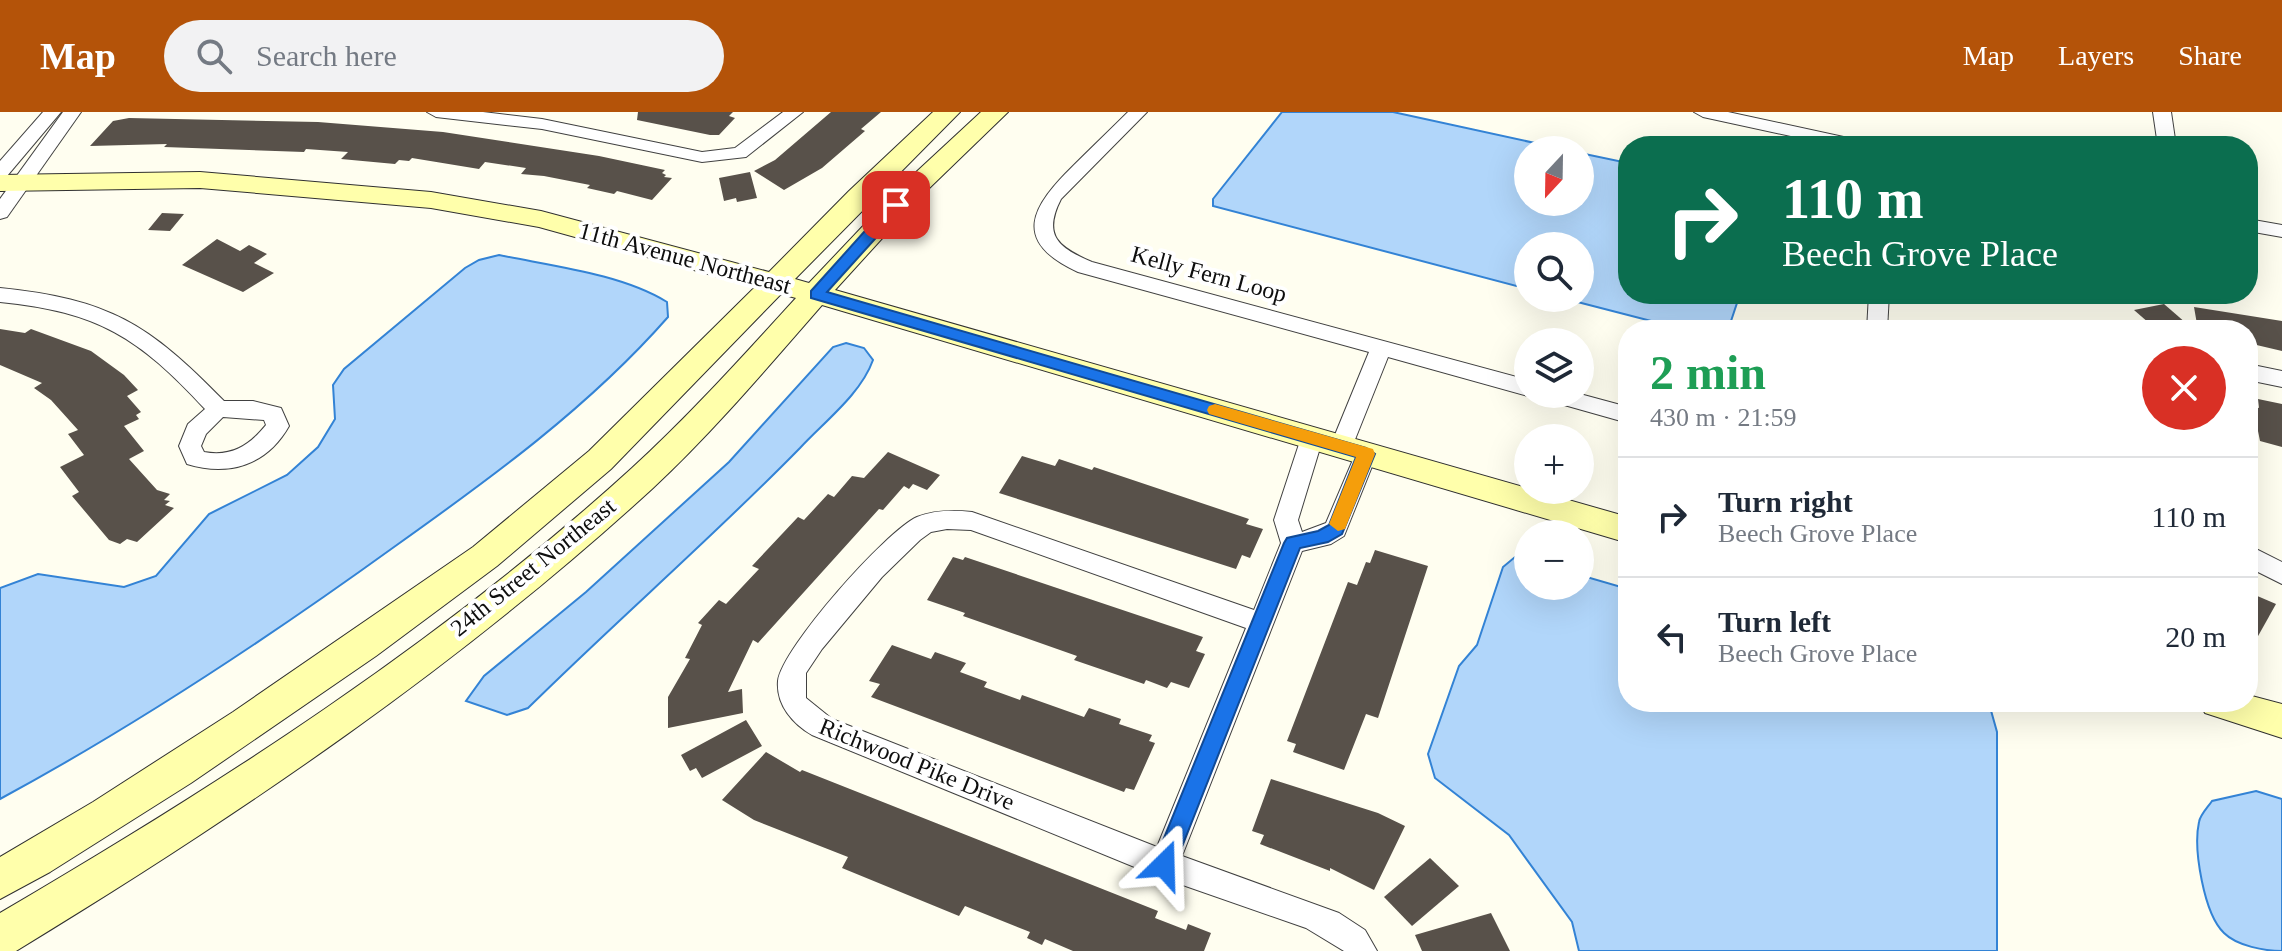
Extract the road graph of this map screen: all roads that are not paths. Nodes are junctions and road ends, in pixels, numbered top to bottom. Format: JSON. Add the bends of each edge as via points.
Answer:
{"nodes":[{"id":1,"x":52,"y":112,"type":"edge"},
{"id":2,"x":72,"y":112,"type":"edge"},
{"id":3,"x":436,"y":112,"type":"edge"},
{"id":4,"x":794,"y":112,"type":"edge"},
{"id":5,"x":948,"y":112,"type":"edge"},
{"id":6,"x":996,"y":112,"type":"edge"},
{"id":7,"x":1138,"y":112,"type":"edge"},
{"id":8,"x":1703,"y":112,"type":"edge"},
{"id":9,"x":2162,"y":112,"type":"edge"},
{"id":10,"x":1815,"y":136,"type":"edge"},
{"id":11,"x":2166,"y":136,"type":"edge"},
{"id":12,"x":6,"y":179,"type":"edge"},
{"id":13,"x":0,"y":213,"type":"edge"},
{"id":14,"x":2258,"y":227,"type":"edge"},
{"id":15,"x":2282,"y":231,"type":"edge"},
{"id":16,"x":777,"y":283,"type":"junction"},
{"id":17,"x":816,"y":294,"type":"junction"},
{"id":18,"x":0,"y":295,"type":"edge"},
{"id":19,"x":1381,"y":348,"type":"junction"},
{"id":20,"x":2258,"y":374,"type":"edge"},
{"id":21,"x":2282,"y":379,"type":"edge"},
{"id":22,"x":1514,"y":384,"type":"edge"},
{"id":23,"x":1594,"y":406,"type":"edge"},
{"id":24,"x":218,"y":409,"type":"dead end"},
{"id":25,"x":1618,"y":412,"type":"edge"},
{"id":26,"x":1312,"y":438,"type":"junction"},
{"id":27,"x":1354,"y":450,"type":"junction"},
{"id":28,"x":1618,"y":527,"type":"edge"},
{"id":29,"x":1293,"y":543,"type":"junction"},
{"id":30,"x":2258,"y":561,"type":"edge"},
{"id":31,"x":2282,"y":574,"type":"edge"},
{"id":32,"x":1262,"y":623,"type":"junction"},
{"id":33,"x":2252,"y":712,"type":"edge"},
{"id":34,"x":2282,"y":721,"type":"edge"},
{"id":35,"x":1164,"y":865,"type":"junction"},
{"id":36,"x":0,"y":879,"type":"edge"},
{"id":37,"x":0,"y":937,"type":"edge"},
{"id":38,"x":1362,"y":951,"type":"edge"}],
"edges":[{"from":1,"to":12,"type":"street"},
{"from":2,"to":12,"type":"street"},
{"from":3,"to":4,"type":"street","via":[[542,124],[702,157],[740,153]]},
{"from":5,"to":16,"type":"street","name":"24th Street Northeast","via":[[856,196]]},
{"from":6,"to":17,"type":"street","name":"24th Street Northeast","via":[[896,205]]},
{"from":7,"to":19,"type":"street","name":"Kelly Fern Loop","via":[[1045,209],[1040,221],[1043,236],[1054,250],[1085,267]]},
{"from":8,"to":10,"type":"street"},
{"from":9,"to":11,"type":"street"},
{"from":12,"to":13,"type":"street"},
{"from":12,"to":16,"type":"street","name":"11th Avenue Northeast","via":[[200,180],[431,200],[541,219]]},
{"from":14,"to":15,"type":"street"},
{"from":16,"to":17,"type":"street","name":"11th Avenue Northeast"},
{"from":16,"to":36,"type":"street","name":"24th Street Northeast","via":[[686,379],[513,534],[359,649],[217,745]]},
{"from":17,"to":26,"type":"street","name":"11th Avenue Northeast"},
{"from":17,"to":37,"type":"street","name":"24th Street Northeast","via":[[642,478],[393,681],[231,794]]},
{"from":18,"to":24,"type":"street","via":[[77,310],[144,338]]},
{"from":19,"to":22,"type":"street","name":"Kelly Fern Loop"},
{"from":19,"to":27,"type":"street"},
{"from":20,"to":21,"type":"street"},
{"from":23,"to":25,"type":"street"},
{"from":26,"to":27,"type":"street","name":"11th Avenue Northeast"},
{"from":26,"to":29,"type":"street","via":[[1286,520]]},
{"from":27,"to":28,"type":"street","name":"11th Avenue Northeast"},
{"from":27,"to":29,"type":"street","via":[[1336,529]]},
{"from":29,"to":32,"type":"street"},
{"from":30,"to":31,"type":"street"},
{"from":32,"to":35,"type":"street"},
{"from":32,"to":35,"type":"street","name":"Richwood Pike Drive","via":[[972,521],[938,520],[902,540],[810,644],[793,672],[797,709],[822,727]]},
{"from":33,"to":34,"type":"street"},
{"from":35,"to":38,"type":"street","name":"Richwood Pike Drive","via":[[1327,923],[1357,941]]}]}
